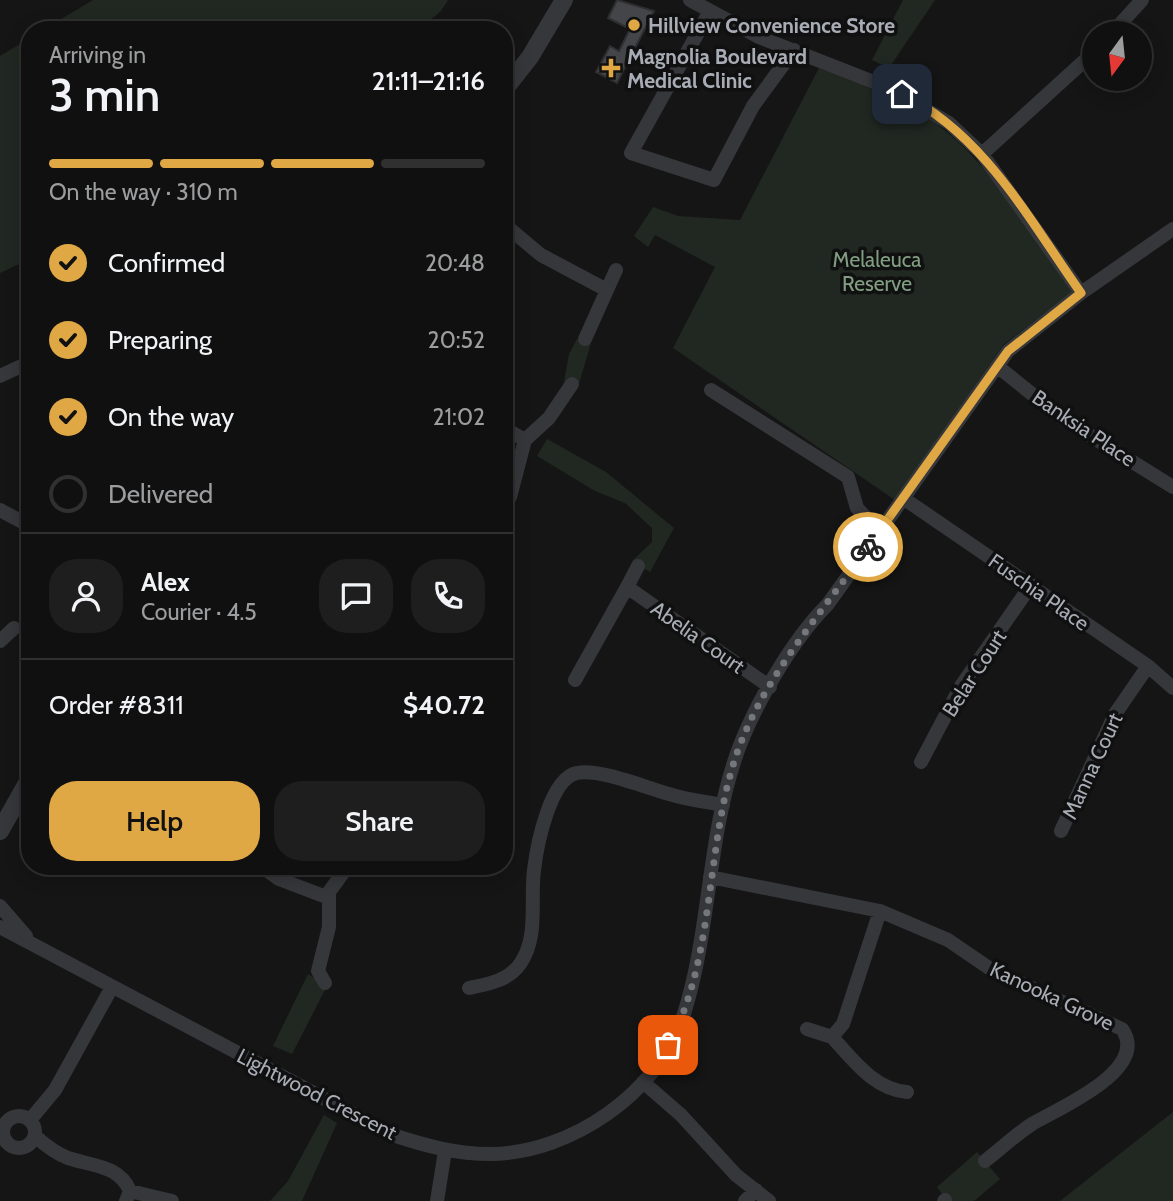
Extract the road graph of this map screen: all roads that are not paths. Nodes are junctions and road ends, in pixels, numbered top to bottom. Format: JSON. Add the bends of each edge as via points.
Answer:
{"nodes":[{"id":1,"x":564,"y":0,"type":"edge"},
{"id":2,"x":690,"y":0,"type":"edge"},
{"id":3,"x":1142,"y":0,"type":"edge"},
{"id":4,"x":710,"y":11,"type":"junction"},
{"id":5,"x":1123,"y":21,"type":"edge"},
{"id":6,"x":794,"y":50,"type":"junction"},
{"id":7,"x":1082,"y":63,"type":"edge"},
{"id":8,"x":513,"y":78,"type":"edge"},
{"id":9,"x":982,"y":154,"type":"junction"},
{"id":10,"x":1173,"y":229,"type":"edge"},
{"id":11,"x":513,"y":232,"type":"edge"},
{"id":12,"x":616,"y":270,"type":"dead end"},
{"id":13,"x":605,"y":289,"type":"junction"},
{"id":14,"x":1081,"y":293,"type":"junction"},
{"id":15,"x":585,"y":339,"type":"dead end"},
{"id":16,"x":997,"y":366,"type":"junction"},
{"id":17,"x":21,"y":368,"type":"edge"},
{"id":18,"x":0,"y":376,"type":"edge"},
{"id":19,"x":572,"y":384,"type":"dead end"},
{"id":20,"x":711,"y":390,"type":"dead end"},
{"id":21,"x":513,"y":433,"type":"edge"},
{"id":22,"x":524,"y":440,"type":"junction"},
{"id":23,"x":513,"y":485,"type":"edge"},
{"id":24,"x":1173,"y":487,"type":"edge"},
{"id":25,"x":902,"y":498,"type":"junction"},
{"id":26,"x":0,"y":510,"type":"edge"},
{"id":27,"x":21,"y":521,"type":"edge"},
{"id":28,"x":879,"y":531,"type":"junction"},
{"id":29,"x":638,"y":566,"type":"dead end"},
{"id":30,"x":1031,"y":585,"type":"junction"},
{"id":31,"x":627,"y":587,"type":"junction"},
{"id":32,"x":14,"y":628,"type":"dead end"},
{"id":33,"x":0,"y":641,"type":"edge"},
{"id":34,"x":1148,"y":666,"type":"junction"},
{"id":35,"x":575,"y":680,"type":"dead end"},
{"id":36,"x":773,"y":683,"type":"junction"},
{"id":37,"x":1173,"y":688,"type":"edge"},
{"id":38,"x":921,"y":762,"type":"dead end"},
{"id":39,"x":21,"y":790,"type":"edge"},
{"id":40,"x":723,"y":805,"type":"junction"},
{"id":41,"x":7,"y":809,"type":"edge"},
{"id":42,"x":0,"y":831,"type":"edge"},
{"id":43,"x":1061,"y":831,"type":"dead end"},
{"id":44,"x":273,"y":875,"type":"edge"},
{"id":45,"x":341,"y":875,"type":"edge"},
{"id":46,"x":710,"y":877,"type":"junction"},
{"id":47,"x":329,"y":898,"type":"junction"},
{"id":48,"x":0,"y":906,"type":"edge"},
{"id":49,"x":880,"y":911,"type":"junction"},
{"id":50,"x":0,"y":927,"type":"edge"},
{"id":51,"x":29,"y":940,"type":"junction"},
{"id":52,"x":324,"y":983,"type":"dead end"},
{"id":53,"x":112,"y":987,"type":"junction"},
{"id":54,"x":469,"y":988,"type":"dead end"},
{"id":55,"x":807,"y":1029,"type":"dead end"},
{"id":56,"x":832,"y":1037,"type":"junction"},
{"id":57,"x":643,"y":1082,"type":"junction"},
{"id":58,"x":907,"y":1092,"type":"dead end"},
{"id":59,"x":30,"y":1120,"type":"junction"},
{"id":60,"x":3,"y":1121,"type":"edge"},
{"id":61,"x":35,"y":1136,"type":"junction"},
{"id":62,"x":4,"y":1148,"type":"edge"},
{"id":63,"x":445,"y":1152,"type":"junction"},
{"id":64,"x":985,"y":1161,"type":"dead end"},
{"id":65,"x":756,"y":1190,"type":"junction"},
{"id":66,"x":128,"y":1196,"type":"edge"},
{"id":67,"x":172,"y":1201,"type":"edge"},
{"id":68,"x":436,"y":1201,"type":"edge"},
{"id":69,"x":745,"y":1201,"type":"edge"},
{"id":70,"x":769,"y":1201,"type":"edge"}],
"edges":[{"from":1,"to":8,"type":"street"},
{"from":2,"to":4,"type":"street"},
{"from":3,"to":5,"type":"street"},
{"from":4,"to":6,"type":"street"},
{"from":4,"to":6,"type":"street","via":[[631,153],[713,180],[753,106]]},
{"from":6,"to":9,"type":"street","via":[[915,100]]},
{"from":7,"to":9,"type":"street"},
{"from":9,"to":14,"type":"street"},
{"from":10,"to":14,"type":"street","name":"Lightwood Crescent"},
{"from":11,"to":13,"type":"street","via":[[541,255]]},
{"from":12,"to":13,"type":"street"},
{"from":13,"to":15,"type":"street"},
{"from":14,"to":16,"type":"street","name":"Lightwood Crescent","via":[[1008,351]]},
{"from":16,"to":24,"type":"street","name":"Banksia Place","via":[[1062,418]]},
{"from":16,"to":25,"type":"street","name":"Lightwood Crescent"},
{"from":17,"to":18,"type":"street"},
{"from":19,"to":22,"type":"street","via":[[549,418]]},
{"from":20,"to":28,"type":"street","via":[[848,477],[857,508]]},
{"from":21,"to":22,"type":"street"},
{"from":22,"to":23,"type":"street"},
{"from":25,"to":28,"type":"street","name":"Lightwood Crescent"},
{"from":25,"to":30,"type":"street","name":"Fuschia Place"},
{"from":26,"to":27,"type":"street"},
{"from":28,"to":36,"type":"street","name":"Lightwood Crescent","via":[[801,651]]},
{"from":29,"to":31,"type":"street","name":"Abelia Court"},
{"from":30,"to":34,"type":"street","name":"Fuschia Place"},
{"from":30,"to":38,"type":"street","name":"Belar Court","via":[[961,686]]},
{"from":31,"to":35,"type":"street","name":"Abelia Court"},
{"from":31,"to":36,"type":"street","name":"Abelia Court"},
{"from":32,"to":33,"type":"street"},
{"from":34,"to":37,"type":"street","name":"Fuschia Place"},
{"from":34,"to":43,"type":"street","name":"Manna Court","via":[[1115,714]]},
{"from":36,"to":40,"type":"street","name":"Lightwood Crescent","via":[[734,761]]},
{"from":39,"to":41,"type":"street"},
{"from":40,"to":46,"type":"street","name":"Lightwood Crescent"},
{"from":40,"to":54,"type":"street","via":[[593,774],[577,773],[560,782],[534,869],[531,945],[519,966],[501,981]]},
{"from":41,"to":42,"type":"street"},
{"from":44,"to":47,"type":"street"},
{"from":45,"to":47,"type":"street"},
{"from":46,"to":49,"type":"street","name":"Kanooka Grove"},
{"from":46,"to":57,"type":"street","name":"Lightwood Crescent","via":[[682,1018]]},
{"from":47,"to":52,"type":"street","via":[[329,927],[318,971]]},
{"from":48,"to":51,"type":"street","name":"Lightwood Crescent"},
{"from":49,"to":56,"type":"street","via":[[843,1024]]},
{"from":49,"to":64,"type":"street","name":"Kanooka Grove","via":[[948,940],[992,970],[1118,1026],[1127,1037],[1117,1067],[1098,1088],[1029,1126]]},
{"from":50,"to":51,"type":"street","name":"Lightwood Crescent"},
{"from":51,"to":53,"type":"street","name":"Lightwood Crescent"},
{"from":53,"to":59,"type":"street","via":[[55,1090]]},
{"from":53,"to":63,"type":"street","name":"Lightwood Crescent","via":[[393,1135]]},
{"from":55,"to":56,"type":"street"},
{"from":56,"to":58,"type":"street","via":[[887,1090]]},
{"from":57,"to":63,"type":"street","name":"Lightwood Crescent","via":[[589,1126],[557,1141],[493,1154]]},
{"from":57,"to":65,"type":"street"},
{"from":59,"to":60,"type":"street","via":[[15,1116]]},
{"from":59,"to":61,"type":"street"},
{"from":60,"to":62,"type":"street"},
{"from":61,"to":62,"type":"street","via":[[24,1148]]},
{"from":61,"to":66,"type":"street","via":[[49,1149],[113,1171],[125,1179]]},
{"from":63,"to":68,"type":"street"},
{"from":65,"to":69,"type":"street"},
{"from":65,"to":70,"type":"street"},
{"from":66,"to":67,"type":"street"}]}
